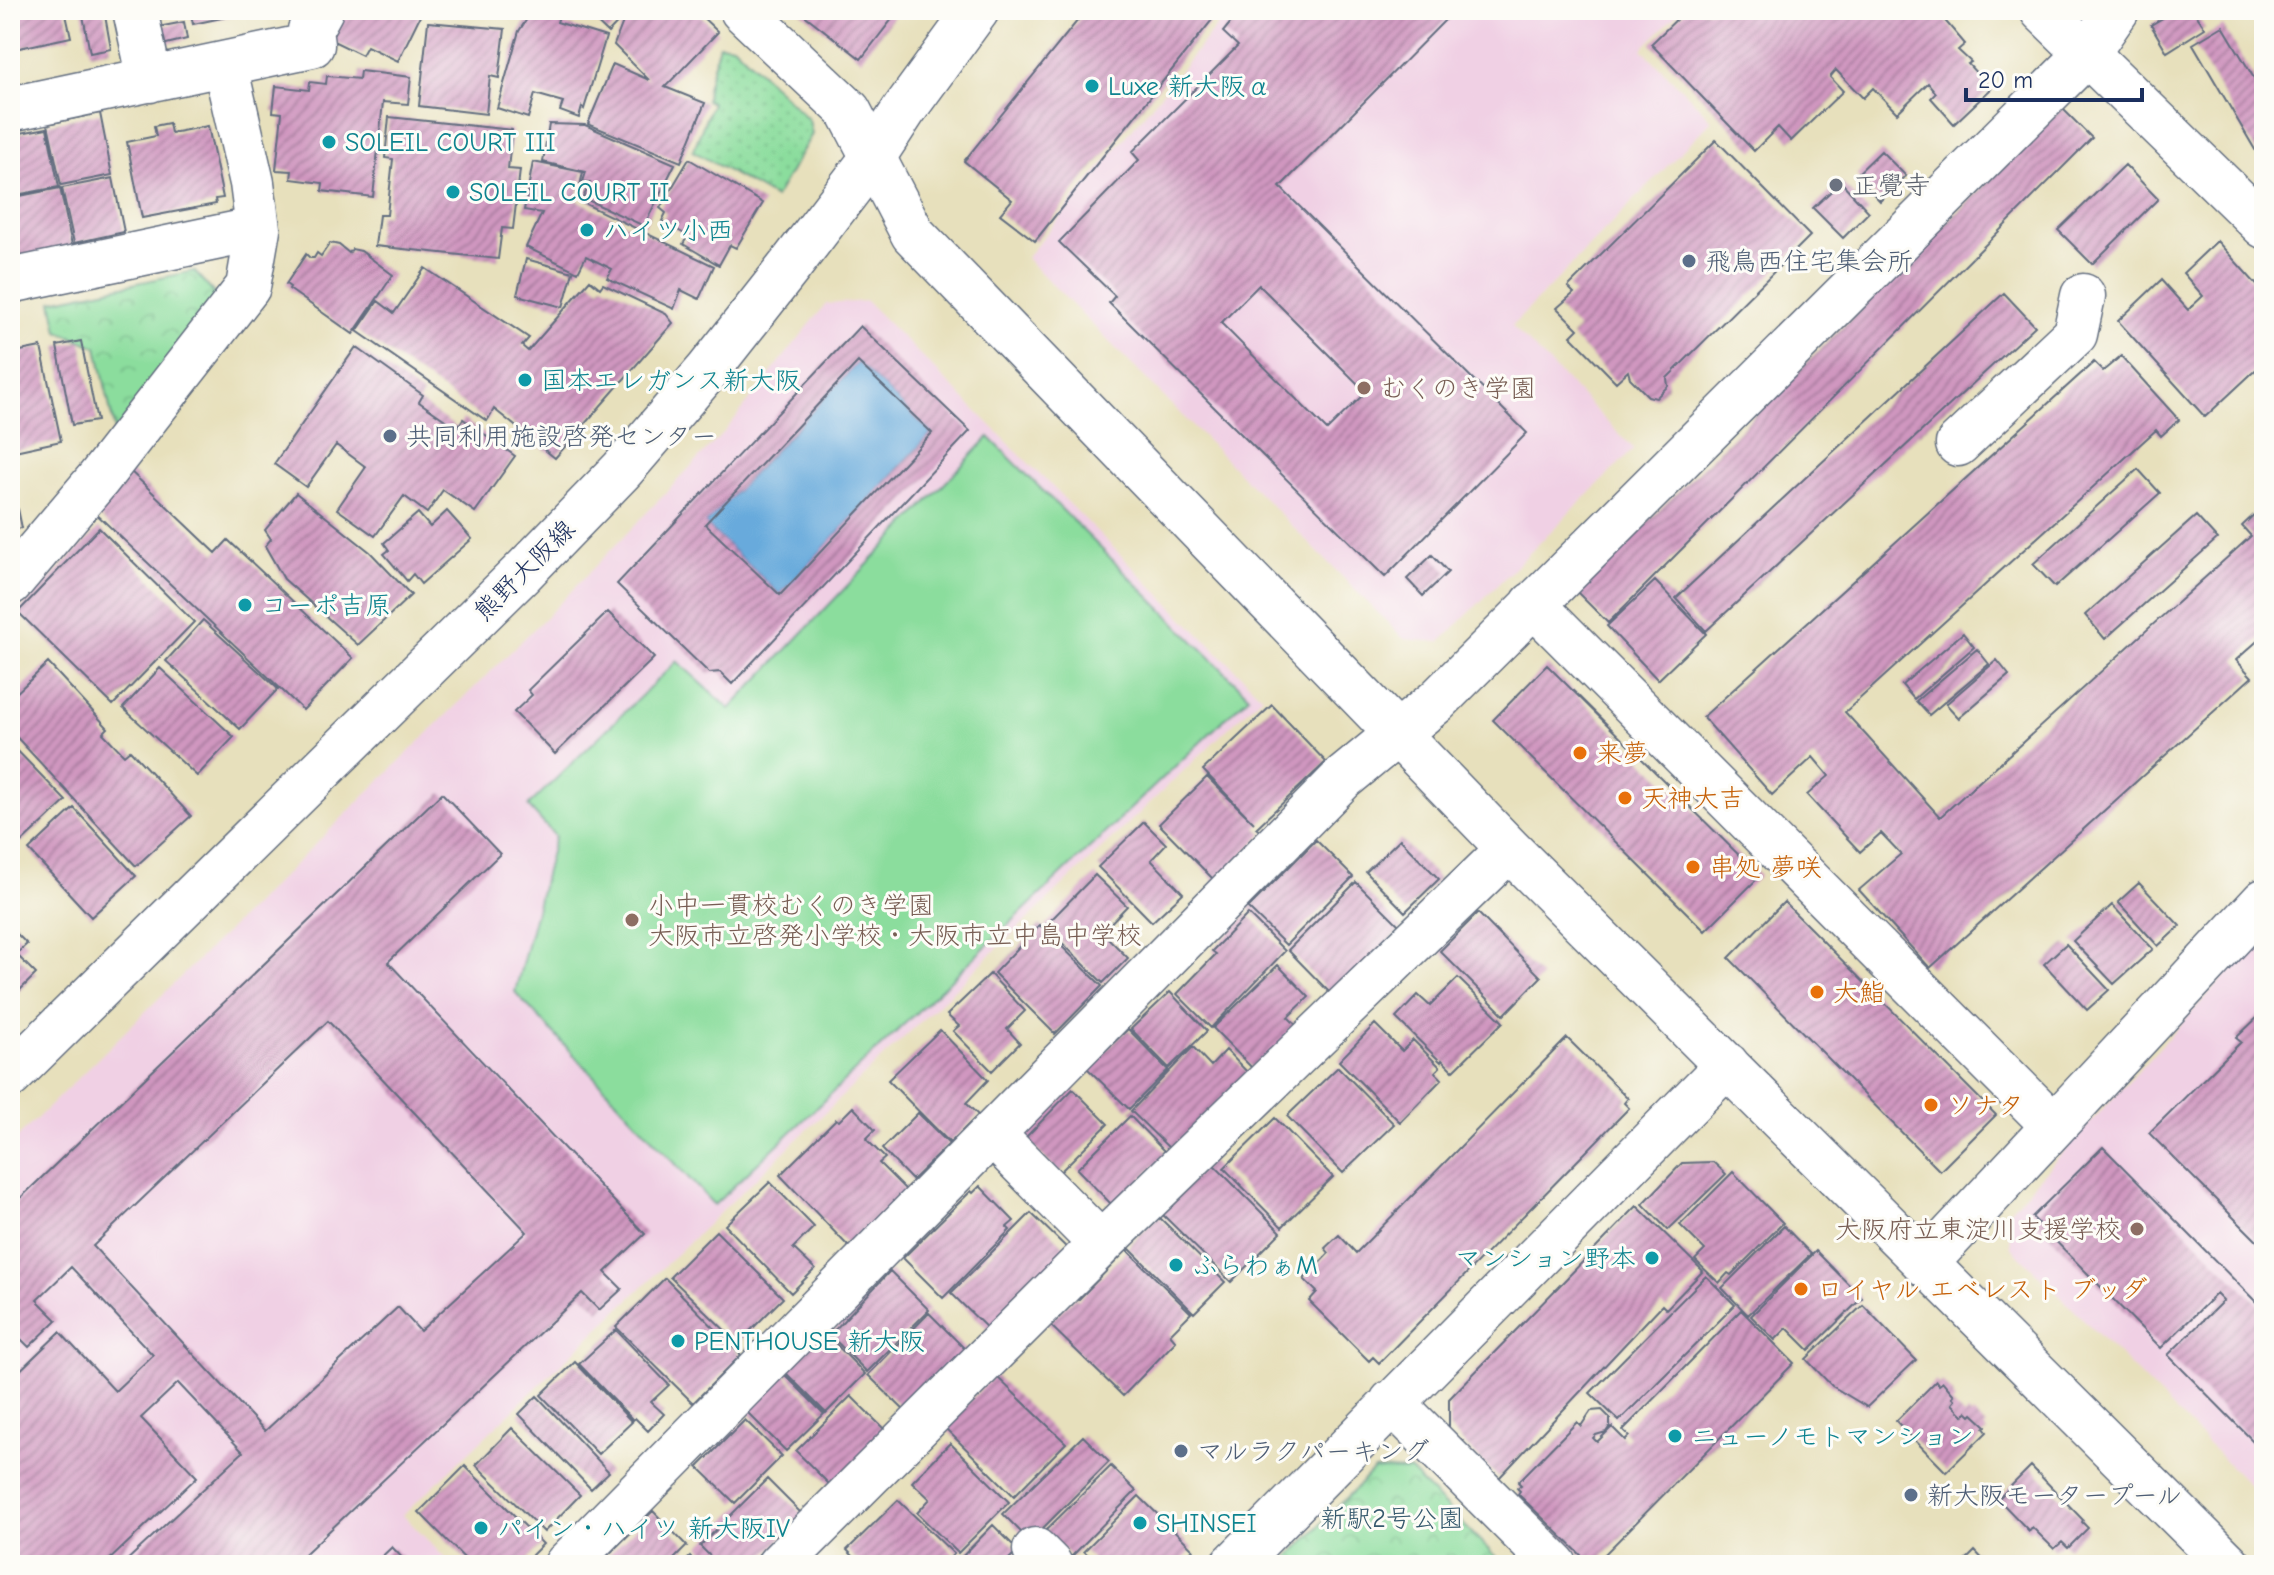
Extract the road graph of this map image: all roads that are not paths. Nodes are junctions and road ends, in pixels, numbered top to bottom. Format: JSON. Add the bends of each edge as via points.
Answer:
{"nodes":[{"id":1,"x":135,"y":10,"type":"edge"},
{"id":2,"x":321,"y":10,"type":"edge"},
{"id":3,"x":742,"y":10,"type":"edge"},
{"id":4,"x":977,"y":10,"type":"edge"},
{"id":5,"x":2042,"y":10,"type":"edge"},
{"id":6,"x":2117,"y":10,"type":"edge"},
{"id":7,"x":2086,"y":55,"type":"junction"},
{"id":8,"x":225,"y":65,"type":"junction"},
{"id":9,"x":150,"y":80,"type":"junction"},
{"id":10,"x":10,"y":109,"type":"edge"},
{"id":11,"x":872,"y":159,"type":"junction"},
{"id":12,"x":2264,"y":226,"type":"edge"},
{"id":13,"x":258,"y":229,"type":"junction"},
{"id":14,"x":10,"y":281,"type":"edge"},
{"id":15,"x":2083,"y":296,"type":"dead end"},
{"id":16,"x":1958,"y":444,"type":"dead end"},
{"id":17,"x":10,"y":583,"type":"edge"},
{"id":18,"x":1533,"y":604,"type":"junction"},
{"id":19,"x":1397,"y":732,"type":"junction"},
{"id":20,"x":1509,"y":849,"type":"junction"},
{"id":21,"x":2264,"y":901,"type":"edge"},
{"id":22,"x":1727,"y":1065,"type":"junction"},
{"id":23,"x":10,"y":1076,"type":"edge"},
{"id":24,"x":2054,"y":1126,"type":"junction"},
{"id":25,"x":992,"y":1134,"type":"junction"},
{"id":26,"x":1101,"y":1244,"type":"junction"},
{"id":27,"x":1925,"y":1264,"type":"junction"},
{"id":28,"x":1392,"y":1402,"type":"junction"},
{"id":29,"x":566,"y":1565,"type":"edge"},
{"id":30,"x":779,"y":1565,"type":"edge"},
{"id":31,"x":1233,"y":1565,"type":"edge"},
{"id":32,"x":1555,"y":1565,"type":"edge"},
{"id":33,"x":2229,"y":1565,"type":"edge"}],
"edges":[{"from":1,"to":9,"type":"street"},
{"from":2,"to":8,"type":"street","via":[[310,30],[312,45]]},
{"from":3,"to":11,"type":"street","via":[[849,111]]},
{"from":4,"to":11,"type":"street","name":"熊野大阪線"},
{"from":5,"to":7,"type":"street"},
{"from":6,"to":7,"type":"street"},
{"from":7,"to":12,"type":"street"},
{"from":7,"to":18,"type":"street"},
{"from":8,"to":9,"type":"street"},
{"from":8,"to":13,"type":"street"},
{"from":9,"to":10,"type":"street"},
{"from":11,"to":19,"type":"street","via":[[913,234]]},
{"from":11,"to":23,"type":"street","name":"熊野大阪線","via":[[708,370],[622,470]]},
{"from":13,"to":14,"type":"street"},
{"from":13,"to":17,"type":"street","via":[[248,287]]},
{"from":15,"to":16,"type":"street","via":[[2075,334]]},
{"from":18,"to":19,"type":"street","via":[[1437,701]]},
{"from":18,"to":24,"type":"street"},
{"from":19,"to":20,"type":"street"},
{"from":19,"to":25,"type":"street","via":[[1342,779]]},
{"from":20,"to":22,"type":"street"},
{"from":20,"to":26,"type":"street"},
{"from":21,"to":24,"type":"street"},
{"from":22,"to":27,"type":"street"},
{"from":22,"to":28,"type":"street"},
{"from":24,"to":27,"type":"street"},
{"from":25,"to":26,"type":"street"},
{"from":25,"to":29,"type":"street"},
{"from":26,"to":30,"type":"street"},
{"from":27,"to":33,"type":"street"},
{"from":28,"to":31,"type":"street"},
{"from":28,"to":32,"type":"street"}]}
